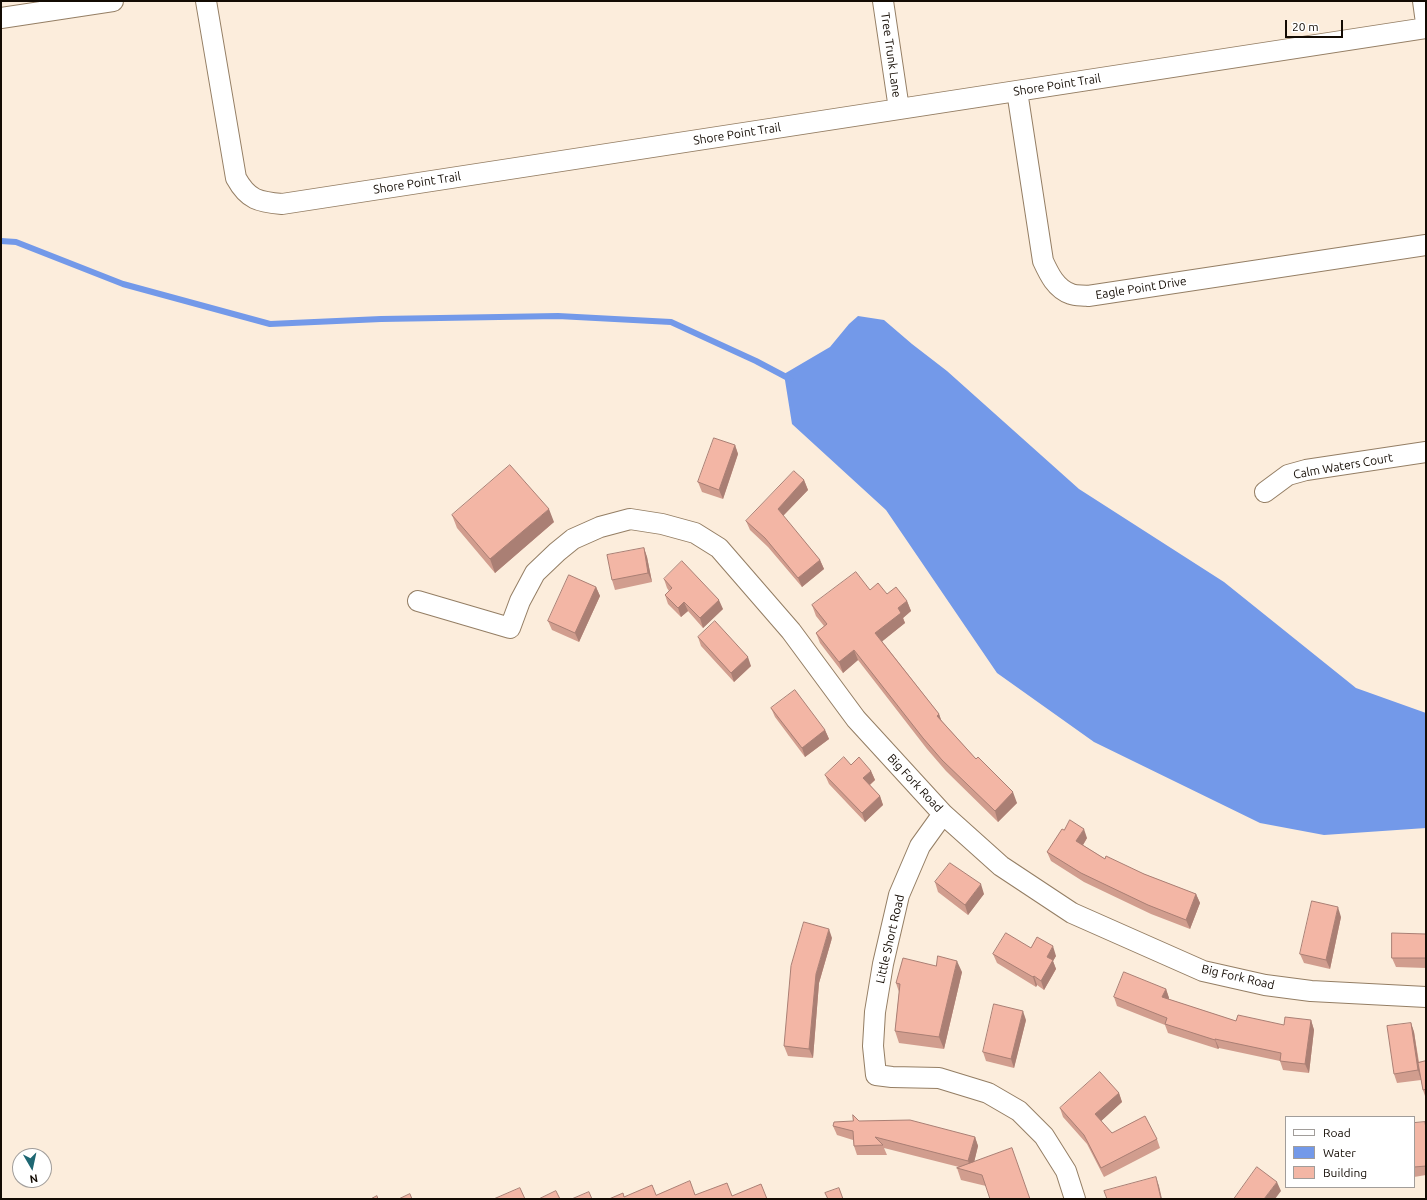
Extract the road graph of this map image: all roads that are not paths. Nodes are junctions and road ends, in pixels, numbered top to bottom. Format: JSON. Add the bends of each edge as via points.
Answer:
{"nodes":[{"id":1,"x":113,"y":1,"type":"edge"},
{"id":2,"x":206,"y":1,"type":"edge"},
{"id":3,"x":884,"y":1,"type":"edge"},
{"id":4,"x":1423,"y":1,"type":"edge"},
{"id":5,"x":1,"y":18,"type":"edge"},
{"id":6,"x":1426,"y":24,"type":"edge"},
{"id":7,"x":1426,"y":28,"type":"edge"},
{"id":8,"x":1016,"y":91,"type":"junction"},
{"id":9,"x":899,"y":109,"type":"junction"},
{"id":10,"x":1426,"y":245,"type":"edge"},
{"id":11,"x":1426,"y":452,"type":"edge"},
{"id":12,"x":1265,"y":492,"type":"dead end"},
{"id":13,"x":418,"y":601,"type":"dead end"},
{"id":14,"x":943,"y":814,"type":"junction"},
{"id":15,"x":1426,"y":997,"type":"edge"},
{"id":16,"x":1075,"y":1199,"type":"edge"}],
"edges":[{"from":1,"to":5,"type":"street"},
{"from":2,"to":9,"type":"street","name":"Shore Point Trail","via":[[236,178],[242,189],[253,198],[264,202],[282,204]]},
{"from":3,"to":9,"type":"street","name":"Tree Trunk Lane"},
{"from":4,"to":6,"type":"street"},
{"from":7,"to":8,"type":"street","name":"Shore Point Trail"},
{"from":8,"to":9,"type":"street","name":"Shore Point Trail"},
{"from":8,"to":10,"type":"street","name":"Eagle Point Drive","via":[[1042,261],[1060,288],[1072,295],[1088,296]]},
{"from":11,"to":12,"type":"street","name":"Calm Waters Court","via":[[1306,470],[1288,476]]},
{"from":13,"to":14,"type":"street","name":"Big Fork Road","via":[[510,628],[520,601],[535,573],[573,539],[600,527],[630,519],[696,533],[720,548],[791,631],[856,719]]},
{"from":14,"to":15,"type":"street","name":"Big Fork Road","via":[[1001,866],[1072,913],[1203,971],[1264,985],[1311,991]]},
{"from":14,"to":16,"type":"street","name":"Little Short Road","via":[[920,846],[899,895],[875,1012],[873,1046],[876,1074],[892,1078],[939,1078],[988,1094],[1019,1111],[1044,1136],[1066,1171]]}]}
